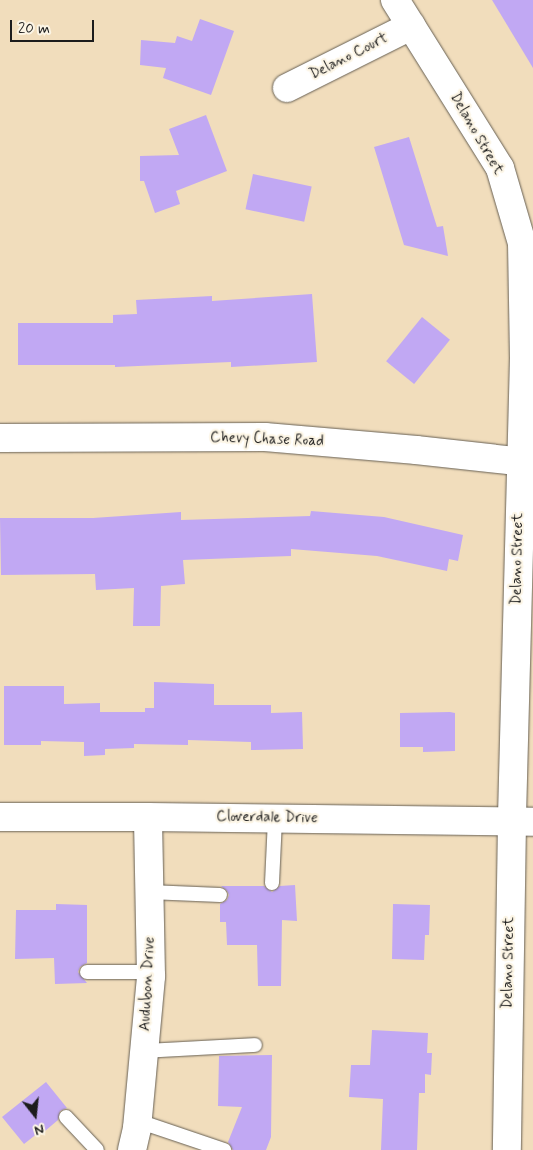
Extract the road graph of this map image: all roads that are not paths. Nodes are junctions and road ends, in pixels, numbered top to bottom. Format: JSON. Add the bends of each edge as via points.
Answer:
{"nodes":[{"id":1,"x":395,"y":0,"type":"edge"},
{"id":2,"x":410,"y":26,"type":"junction"},
{"id":3,"x":287,"y":88,"type":"dead end"},
{"id":4,"x":0,"y":438,"type":"edge"},
{"id":5,"x":526,"y":463,"type":"edge"},
{"id":6,"x":0,"y":817,"type":"edge"},
{"id":7,"x":148,"y":817,"type":"junction"},
{"id":8,"x":276,"y":819,"type":"junction"},
{"id":9,"x":522,"y":822,"type":"edge"},
{"id":10,"x":272,"y":882,"type":"dead end"},
{"id":11,"x":150,"y":892,"type":"junction"},
{"id":12,"x":220,"y":895,"type":"dead end"},
{"id":13,"x":87,"y":972,"type":"dead end"},
{"id":14,"x":151,"y":972,"type":"junction"},
{"id":15,"x":255,"y":1044,"type":"dead end"},
{"id":16,"x":144,"y":1051,"type":"junction"},
{"id":17,"x":66,"y":1117,"type":"dead end"},
{"id":18,"x":138,"y":1121,"type":"junction"},
{"id":19,"x":97,"y":1150,"type":"edge"},
{"id":20,"x":132,"y":1150,"type":"edge"},
{"id":21,"x":224,"y":1150,"type":"edge"},
{"id":22,"x":506,"y":1150,"type":"edge"}],
"edges":[{"from":1,"to":2,"type":"street","name":"Delano Street"},
{"from":2,"to":3,"type":"street","name":"Delano Court"},
{"from":2,"to":5,"type":"street","name":"Delano Street","via":[[500,168],[522,242]]},
{"from":4,"to":5,"type":"street","name":"Chevy Chase Road","via":[[265,438]]},
{"from":5,"to":9,"type":"street","name":"Delano Street"},
{"from":6,"to":7,"type":"street","name":"Cloverdale Drive"},
{"from":7,"to":8,"type":"street","name":"Cloverdale Drive"},
{"from":7,"to":11,"type":"street","name":"Audubon Drive"},
{"from":8,"to":9,"type":"street","name":"Cloverdale Drive"},
{"from":8,"to":10,"type":"lane"},
{"from":9,"to":22,"type":"street","name":"Delano Street"},
{"from":11,"to":12,"type":"lane"},
{"from":11,"to":14,"type":"street","name":"Audubon Drive"},
{"from":13,"to":14,"type":"lane"},
{"from":14,"to":16,"type":"street","name":"Audubon Drive"},
{"from":15,"to":16,"type":"lane"},
{"from":16,"to":18,"type":"street","name":"Audubon Drive"},
{"from":17,"to":19,"type":"lane"},
{"from":18,"to":20,"type":"street","name":"Audubon Drive"},
{"from":18,"to":21,"type":"lane"}]}
